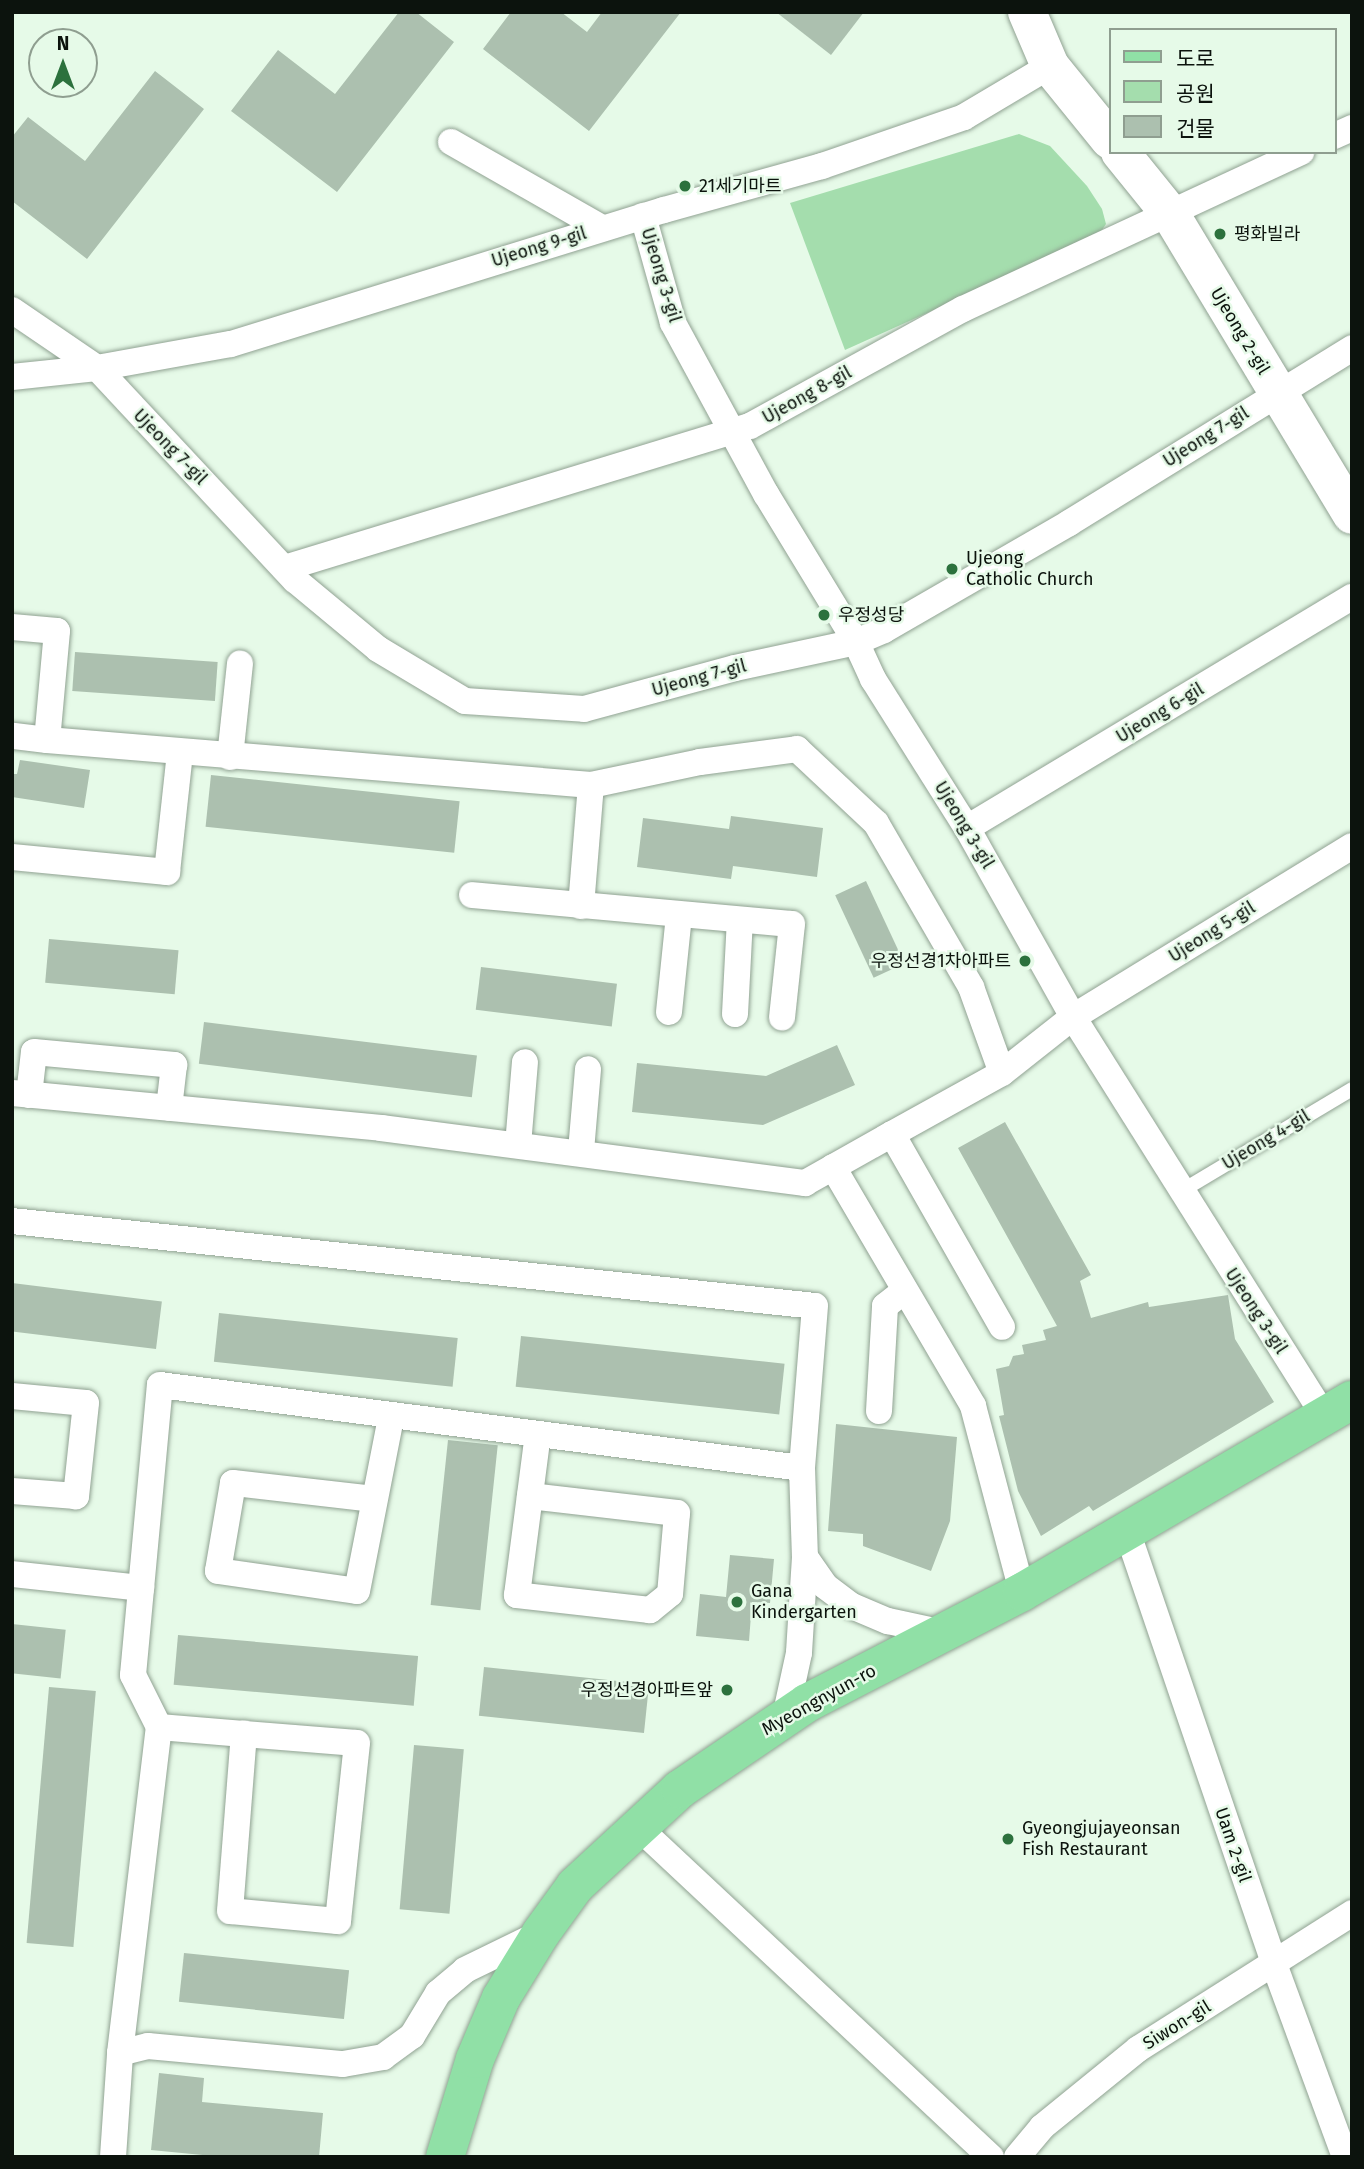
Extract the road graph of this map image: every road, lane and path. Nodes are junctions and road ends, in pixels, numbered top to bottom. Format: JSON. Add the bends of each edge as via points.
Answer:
{"nodes":[{"id":1,"x":1027,"y":12,"type":"edge"},
{"id":2,"x":1050,"y":66,"type":"junction"},
{"id":3,"x":1352,"y":128,"type":"edge"},
{"id":4,"x":1336,"y":135,"type":"edge"},
{"id":5,"x":1108,"y":138,"type":"edge"},
{"id":6,"x":451,"y":142,"type":"dead end"},
{"id":7,"x":1122,"y":154,"type":"edge"},
{"id":8,"x":1297,"y":154,"type":"edge"},
{"id":9,"x":1171,"y":215,"type":"junction"},
{"id":10,"x":643,"y":216,"type":"junction"},
{"id":11,"x":602,"y":228,"type":"junction"},
{"id":12,"x":12,"y":310,"type":"edge"},
{"id":13,"x":1352,"y":348,"type":"edge"},
{"id":14,"x":97,"y":368,"type":"junction"},
{"id":15,"x":12,"y":377,"type":"edge"},
{"id":16,"x":1276,"y":393,"type":"junction"},
{"id":17,"x":734,"y":430,"type":"junction"},
{"id":18,"x":1352,"y":515,"type":"edge"},
{"id":19,"x":285,"y":568,"type":"junction"},
{"id":20,"x":1352,"y":597,"type":"edge"},
{"id":21,"x":12,"y":627,"type":"edge"},
{"id":22,"x":856,"y":642,"type":"junction"},
{"id":23,"x":240,"y":664,"type":"dead end"},
{"id":24,"x":12,"y":736,"type":"edge"},
{"id":25,"x":47,"y":740,"type":"junction"},
{"id":26,"x":180,"y":752,"type":"junction"},
{"id":27,"x":230,"y":757,"type":"junction"},
{"id":28,"x":591,"y":785,"type":"junction"},
{"id":29,"x":967,"y":828,"type":"junction"},
{"id":30,"x":1352,"y":846,"type":"edge"},
{"id":31,"x":12,"y":858,"type":"edge"},
{"id":32,"x":472,"y":895,"type":"dead end"},
{"id":33,"x":581,"y":906,"type":"junction"},
{"id":34,"x":679,"y":915,"type":"junction"},
{"id":35,"x":740,"y":920,"type":"junction"},
{"id":36,"x":669,"y":1012,"type":"dead end"},
{"id":37,"x":735,"y":1014,"type":"dead end"},
{"id":38,"x":782,"y":1017,"type":"dead end"},
{"id":39,"x":1073,"y":1017,"type":"junction"},
{"id":40,"x":525,"y":1062,"type":"dead end"},
{"id":41,"x":588,"y":1069,"type":"dead end"},
{"id":42,"x":1002,"y":1073,"type":"junction"},
{"id":43,"x":1352,"y":1089,"type":"edge"},
{"id":44,"x":21,"y":1094,"type":"edge"},
{"id":45,"x":169,"y":1108,"type":"junction"},
{"id":46,"x":892,"y":1134,"type":"junction"},
{"id":47,"x":517,"y":1145,"type":"junction"},
{"id":48,"x":581,"y":1151,"type":"junction"},
{"id":49,"x":833,"y":1167,"type":"junction"},
{"id":50,"x":1180,"y":1192,"type":"junction"},
{"id":51,"x":12,"y":1221,"type":"edge"},
{"id":52,"x":903,"y":1292,"type":"junction"},
{"id":53,"x":1002,"y":1327,"type":"dead end"},
{"id":54,"x":12,"y":1396,"type":"edge"},
{"id":55,"x":1338,"y":1408,"type":"edge"},
{"id":56,"x":879,"y":1411,"type":"dead end"},
{"id":57,"x":391,"y":1417,"type":"junction"},
{"id":58,"x":538,"y":1434,"type":"junction"},
{"id":59,"x":802,"y":1468,"type":"junction"},
{"id":60,"x":12,"y":1491,"type":"edge"},
{"id":61,"x":530,"y":1496,"type":"junction"},
{"id":62,"x":374,"y":1499,"type":"junction"},
{"id":63,"x":1127,"y":1531,"type":"junction"},
{"id":64,"x":805,"y":1557,"type":"junction"},
{"id":65,"x":12,"y":1574,"type":"edge"},
{"id":66,"x":141,"y":1588,"type":"junction"},
{"id":67,"x":1022,"y":1592,"type":"junction"},
{"id":68,"x":944,"y":1633,"type":"junction"},
{"id":69,"x":785,"y":1717,"type":"junction"},
{"id":70,"x":159,"y":1727,"type":"junction"},
{"id":71,"x":244,"y":1734,"type":"junction"},
{"id":72,"x":636,"y":1826,"type":"junction"},
{"id":73,"x":1352,"y":1913,"type":"edge"},
{"id":74,"x":541,"y":1933,"type":"junction"},
{"id":75,"x":1273,"y":1964,"type":"junction"},
{"id":76,"x":120,"y":2053,"type":"junction"},
{"id":77,"x":113,"y":2157,"type":"edge"},
{"id":78,"x":444,"y":2157,"type":"edge"},
{"id":79,"x":991,"y":2157,"type":"edge"},
{"id":80,"x":1017,"y":2157,"type":"edge"},
{"id":81,"x":1345,"y":2157,"type":"edge"}],
"edges":[{"from":1,"to":2,"type":"street"},
{"from":2,"to":5,"type":"street"},
{"from":2,"to":10,"type":"street","name":"Ujeong 9-gil","via":[[964,117],[822,166]]},
{"from":3,"to":4,"type":"street"},
{"from":6,"to":11,"type":"street"},
{"from":7,"to":9,"type":"street","name":"Ujeong 2-gil"},
{"from":8,"to":9,"type":"street","name":"Ujeong 8-gil"},
{"from":9,"to":16,"type":"street","name":"Ujeong 2-gil"},
{"from":9,"to":17,"type":"street","name":"Ujeong 8-gil","via":[[963,309],[750,426]]},
{"from":10,"to":11,"type":"street","name":"Ujeong 9-gil"},
{"from":10,"to":17,"type":"street","name":"Ujeong 3-gil","via":[[673,323]]},
{"from":11,"to":14,"type":"street","name":"Ujeong 9-gil","via":[[231,344]]},
{"from":12,"to":14,"type":"street","name":"Ujeong 7-gil"},
{"from":13,"to":16,"type":"street","name":"Ujeong 7-gil"},
{"from":14,"to":15,"type":"street","name":"Ujeong 9-gil"},
{"from":14,"to":19,"type":"street","name":"Ujeong 7-gil"},
{"from":16,"to":18,"type":"street","name":"Ujeong 2-gil"},
{"from":16,"to":22,"type":"street","name":"Ujeong 7-gil","via":[[1069,523]]},
{"from":17,"to":19,"type":"street","name":"Ujeong 8-gil"},
{"from":17,"to":22,"type":"street","name":"Ujeong 3-gil","via":[[766,494]]},
{"from":19,"to":22,"type":"street","name":"Ujeong 7-gil","via":[[378,649],[465,701],[584,709],[735,668]]},
{"from":20,"to":29,"type":"street","name":"Ujeong 6-gil"},
{"from":21,"to":25,"type":"street","via":[[57,631]]},
{"from":22,"to":29,"type":"street","name":"Ujeong 3-gil","via":[[873,679]]},
{"from":23,"to":27,"type":"street"},
{"from":24,"to":25,"type":"street"},
{"from":25,"to":26,"type":"street"},
{"from":26,"to":27,"type":"street"},
{"from":26,"to":31,"type":"street","via":[[167,872]]},
{"from":27,"to":28,"type":"street"},
{"from":28,"to":33,"type":"street"},
{"from":28,"to":42,"type":"street","via":[[700,762],[797,749],[876,823],[971,987]]},
{"from":29,"to":39,"type":"street","name":"Ujeong 3-gil"},
{"from":30,"to":39,"type":"street","name":"Ujeong 5-gil"},
{"from":32,"to":33,"type":"street"},
{"from":33,"to":34,"type":"street"},
{"from":34,"to":35,"type":"street"},
{"from":34,"to":36,"type":"street"},
{"from":35,"to":37,"type":"street"},
{"from":35,"to":38,"type":"street","via":[[792,925]]},
{"from":39,"to":42,"type":"street","name":"Ujeong 5-gil"},
{"from":39,"to":50,"type":"street","name":"Ujeong 3-gil"},
{"from":40,"to":47,"type":"street"},
{"from":41,"to":48,"type":"street"},
{"from":42,"to":46,"type":"street","name":"Ujeong 5-gil"},
{"from":43,"to":50,"type":"lane","name":"Ujeong 4-gil"},
{"from":44,"to":45,"type":"street","name":"Ujeong 5-gil"},
{"from":44,"to":45,"type":"street","via":[[34,1052],[149,1062],[174,1065]]},
{"from":45,"to":47,"type":"street","name":"Ujeong 5-gil"},
{"from":46,"to":49,"type":"street","name":"Ujeong 5-gil"},
{"from":46,"to":53,"type":"street"},
{"from":47,"to":48,"type":"street","name":"Ujeong 5-gil"},
{"from":48,"to":49,"type":"street","name":"Ujeong 5-gil","via":[[805,1183]]},
{"from":49,"to":52,"type":"street"},
{"from":50,"to":55,"type":"street","name":"Ujeong 3-gil"},
{"from":51,"to":59,"type":"street","via":[[815,1306]]},
{"from":52,"to":56,"type":"street","via":[[885,1306]]},
{"from":52,"to":67,"type":"street","via":[[973,1406]]},
{"from":54,"to":60,"type":"street","via":[[86,1403],[76,1496]]},
{"from":55,"to":63,"type":"main road","name":"Myeongnyun-ro"},
{"from":57,"to":58,"type":"street"},
{"from":57,"to":62,"type":"street"},
{"from":57,"to":66,"type":"street","via":[[160,1385]]},
{"from":58,"to":59,"type":"street"},
{"from":58,"to":61,"type":"street"},
{"from":59,"to":64,"type":"street"},
{"from":61,"to":61,"type":"street","via":[[517,1595],[650,1610],[670,1594],[677,1513]]},
{"from":62,"to":62,"type":"street","via":[[357,1591],[218,1571],[233,1483]]},
{"from":63,"to":67,"type":"main road","name":"Myeongnyun-ro"},
{"from":63,"to":75,"type":"street","name":"Uam 2-gil"},
{"from":64,"to":68,"type":"street","via":[[825,1586],[852,1606],[888,1621]]},
{"from":64,"to":69,"type":"street","via":[[799,1653]]},
{"from":65,"to":66,"type":"street"},
{"from":66,"to":70,"type":"street","via":[[133,1675]]},
{"from":67,"to":68,"type":"main road","name":"Myeongnyun-ro"},
{"from":68,"to":69,"type":"main road","name":"Myeongnyun-ro"},
{"from":69,"to":72,"type":"main road","name":"Myeongnyun-ro","via":[[680,1789]]},
{"from":70,"to":71,"type":"street"},
{"from":70,"to":76,"type":"street"},
{"from":71,"to":71,"type":"street","via":[[357,1743],[338,1922],[230,1911]]},
{"from":72,"to":74,"type":"main road","name":"Myeongnyun-ro","via":[[575,1885]]},
{"from":72,"to":79,"type":"street"},
{"from":73,"to":75,"type":"street","name":"Siwon-gil"},
{"from":74,"to":76,"type":"street","via":[[465,1970],[438,1993],[412,2036],[383,2057],[343,2064],[148,2046]]},
{"from":74,"to":78,"type":"main road","name":"Myeongnyun-ro","via":[[501,1998],[475,2059]]},
{"from":75,"to":80,"type":"street","name":"Siwon-gil","via":[[1138,2049],[1042,2127]]},
{"from":75,"to":81,"type":"street","name":"Uam 2-gil"},
{"from":76,"to":77,"type":"street"}]}
